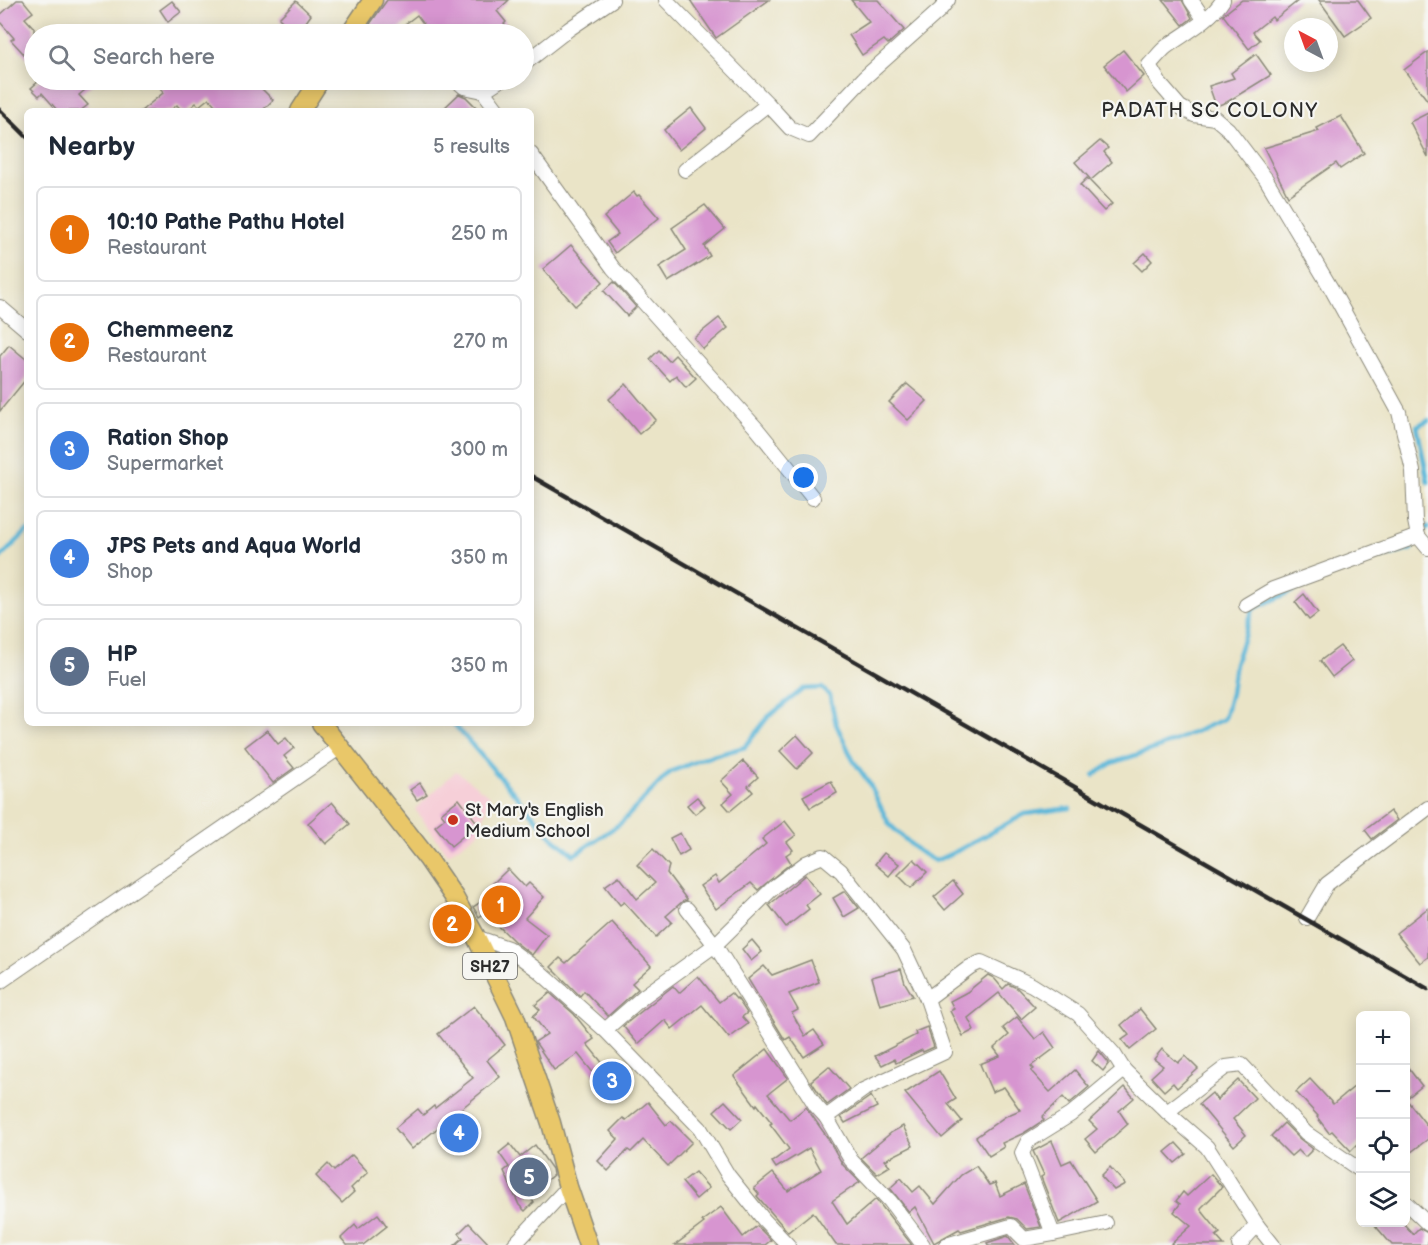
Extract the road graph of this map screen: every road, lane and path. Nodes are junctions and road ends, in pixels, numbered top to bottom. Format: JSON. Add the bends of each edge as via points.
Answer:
{"nodes":[{"id":1,"x":373,"y":0,"type":"edge"},
{"id":2,"x":612,"y":0,"type":"edge"},
{"id":3,"x":666,"y":0,"type":"edge"},
{"id":4,"x":948,"y":0,"type":"edge"},
{"id":5,"x":1191,"y":0,"type":"edge"},
{"id":6,"x":1223,"y":0,"type":"edge"},
{"id":7,"x":1204,"y":19,"type":"junction"},
{"id":8,"x":357,"y":24,"type":"edge"},
{"id":9,"x":534,"y":56,"type":"edge"},
{"id":10,"x":314,"y":90,"type":"edge"},
{"id":11,"x":478,"y":90,"type":"edge"},
{"id":12,"x":483,"y":91,"type":"joint"},
{"id":13,"x":768,"y":104,"type":"junction"},
{"id":14,"x":302,"y":108,"type":"edge"},
{"id":15,"x":496,"y":108,"type":"edge"},
{"id":16,"x":534,"y":158,"type":"edge"},
{"id":17,"x":685,"y":170,"type":"dead end"},
{"id":18,"x":0,"y":307,"type":"edge"},
{"id":19,"x":24,"y":327,"type":"edge"},
{"id":20,"x":813,"y":498,"type":"dead end"},
{"id":21,"x":1418,"y":536,"type":"junction"},
{"id":22,"x":1428,"y":548,"type":"edge"},
{"id":23,"x":1246,"y":605,"type":"dead end"},
{"id":24,"x":323,"y":726,"type":"edge"},
{"id":25,"x":339,"y":748,"type":"junction"},
{"id":26,"x":1428,"y":808,"type":"edge"},
{"id":27,"x":687,"y":909,"type":"dead end"},
{"id":28,"x":1307,"y":918,"type":"dead end"},
{"id":29,"x":476,"y":937,"type":"junction"},
{"id":30,"x":715,"y":945,"type":"junction"},
{"id":31,"x":0,"y":982,"type":"edge"},
{"id":32,"x":927,"y":999,"type":"junction"},
{"id":33,"x":605,"y":1030,"type":"junction"},
{"id":34,"x":1124,"y":1070,"type":"junction"},
{"id":35,"x":1167,"y":1112,"type":"junction"},
{"id":36,"x":826,"y":1117,"type":"junction"},
{"id":37,"x":1356,"y":1167,"type":"edge"},
{"id":38,"x":568,"y":1187,"type":"junction"},
{"id":39,"x":1410,"y":1207,"type":"edge"},
{"id":40,"x":1106,"y":1223,"type":"dead end"},
{"id":41,"x":1428,"y":1224,"type":"edge"},
{"id":42,"x":1257,"y":1225,"type":"junction"},
{"id":43,"x":1053,"y":1234,"type":"junction"},
{"id":44,"x":514,"y":1245,"type":"edge"},
{"id":45,"x":588,"y":1245,"type":"edge"},
{"id":46,"x":788,"y":1245,"type":"edge"},
{"id":47,"x":923,"y":1245,"type":"edge"},
{"id":48,"x":946,"y":1245,"type":"edge"},
{"id":49,"x":1239,"y":1245,"type":"edge"},
{"id":50,"x":1273,"y":1245,"type":"edge"}],
"edges":[{"from":1,"to":8,"type":"main road"},
{"from":2,"to":9,"type":"street"},
{"from":3,"to":13,"type":"street"},
{"from":4,"to":13,"type":"street","via":[[808,136],[789,128]]},
{"from":5,"to":7,"type":"street"},
{"from":6,"to":7,"type":"street"},
{"from":7,"to":21,"type":"street","via":[[1149,64],[1180,107],[1194,115],[1215,118],[1228,129],[1266,179],[1332,290],[1399,412],[1413,471]]},
{"from":10,"to":14,"type":"main road"},
{"from":11,"to":12,"type":"street"},
{"from":12,"to":15,"type":"street"},
{"from":13,"to":17,"type":"street"},
{"from":16,"to":20,"type":"street","via":[[613,268],[757,429]]},
{"from":18,"to":19,"type":"street"},
{"from":21,"to":22,"type":"street"},
{"from":21,"to":23,"type":"street","via":[[1273,589]]},
{"from":24,"to":25,"type":"main road","number":"SH27"},
{"from":25,"to":29,"type":"main road","number":"SH27","via":[[428,859]]},
{"from":25,"to":31,"type":"street"},
{"from":26,"to":28,"type":"street","via":[[1327,884]]},
{"from":27,"to":30,"type":"street"},
{"from":29,"to":33,"type":"street","via":[[508,948]]},
{"from":29,"to":38,"type":"main road","number":"SH27","via":[[515,1017]]},
{"from":30,"to":32,"type":"street","via":[[775,886],[806,863],[823,856],[840,871],[904,950]]},
{"from":30,"to":33,"type":"street","via":[[644,996]]},
{"from":30,"to":36,"type":"street"},
{"from":32,"to":34,"type":"street","via":[[981,962],[1078,1014]]},
{"from":32,"to":36,"type":"street","via":[[945,1052],[863,1090]]},
{"from":33,"to":46,"type":"street","via":[[700,1128],[728,1175]]},
{"from":34,"to":35,"type":"street"},
{"from":34,"to":43,"type":"street","via":[[1070,1114],[1028,1141],[1023,1149]]},
{"from":35,"to":37,"type":"street","via":[[1226,1067],[1242,1065],[1306,1133]]},
{"from":35,"to":42,"type":"street","via":[[1207,1147]]},
{"from":36,"to":47,"type":"street","via":[[851,1160],[890,1201]]},
{"from":38,"to":44,"type":"street"},
{"from":38,"to":45,"type":"main road","number":"SH27"},
{"from":39,"to":41,"type":"street"},
{"from":40,"to":43,"type":"street"},
{"from":42,"to":49,"type":"street"},
{"from":42,"to":50,"type":"street"},
{"from":43,"to":48,"type":"street","via":[[1024,1239],[1011,1226]]}]}
